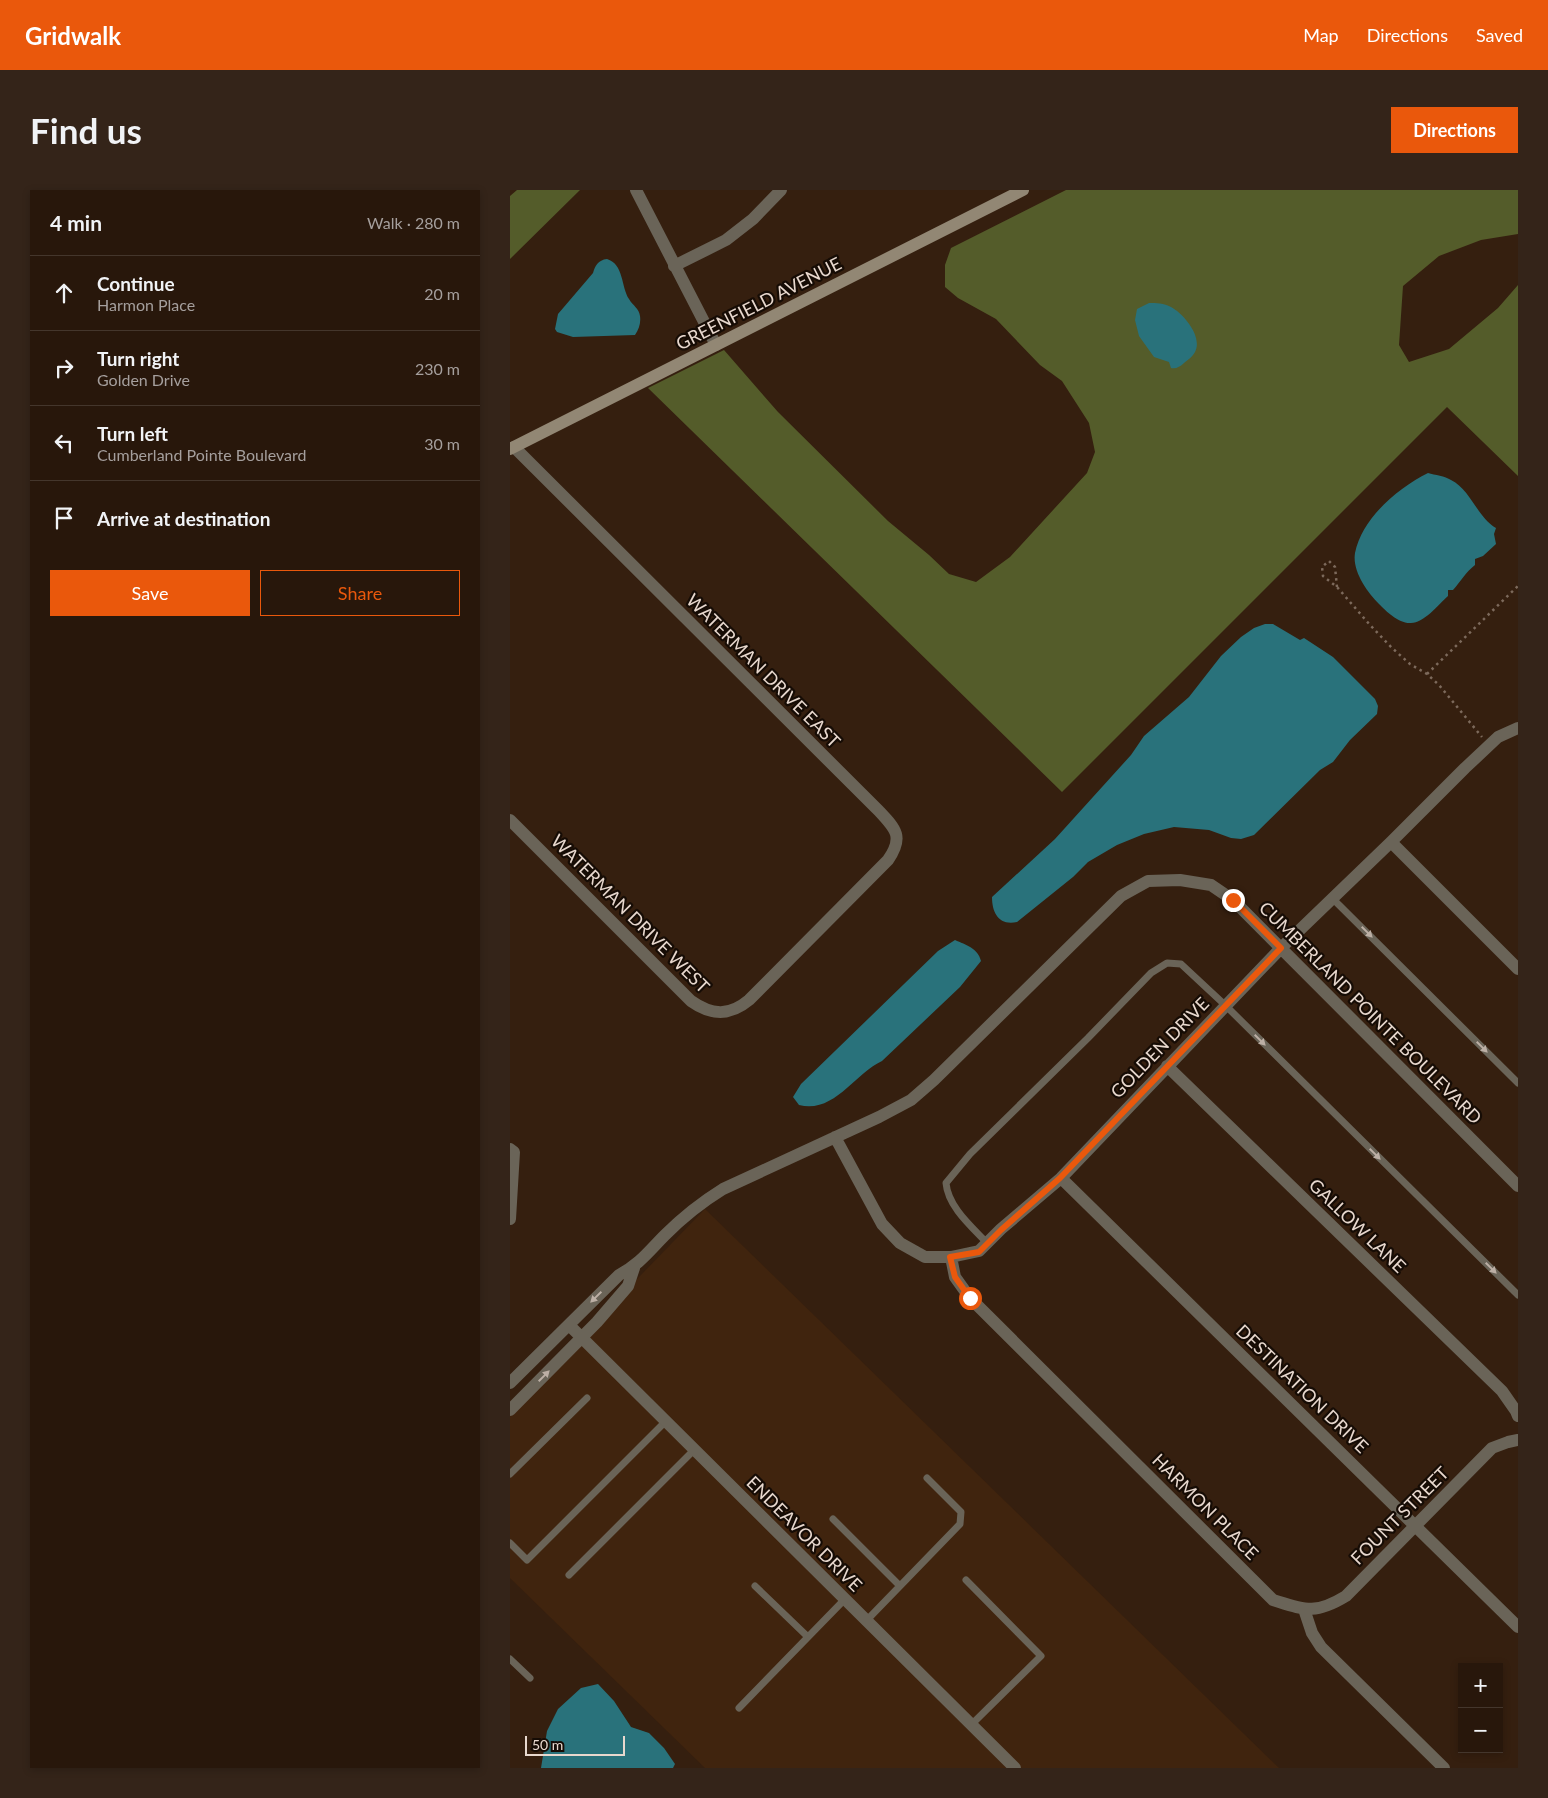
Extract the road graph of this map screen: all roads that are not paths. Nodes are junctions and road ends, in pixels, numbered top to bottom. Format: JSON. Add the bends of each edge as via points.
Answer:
{"nodes":[{"id":1,"x":636,"y":190,"type":"edge"},
{"id":2,"x":781,"y":190,"type":"edge"},
{"id":3,"x":1023,"y":190,"type":"edge"},
{"id":4,"x":674,"y":266,"type":"junction"},
{"id":5,"x":716,"y":344,"type":"junction"},
{"id":6,"x":512,"y":448,"type":"edge"},
{"id":7,"x":1518,"y":728,"type":"edge"},
{"id":8,"x":510,"y":820,"type":"edge"},
{"id":9,"x":1391,"y":842,"type":"junction"},
{"id":10,"x":1332,"y":898,"type":"junction"},
{"id":11,"x":821,"y":927,"type":"joint"},
{"id":12,"x":1281,"y":948,"type":"junction"},
{"id":13,"x":1518,"y":969,"type":"edge"},
{"id":14,"x":1225,"y":1005,"type":"junction"},
{"id":15,"x":1167,"y":1066,"type":"junction"},
{"id":16,"x":1518,"y":1083,"type":"edge"},
{"id":17,"x":835,"y":1137,"type":"junction"},
{"id":18,"x":510,"y":1148,"type":"edge"},
{"id":19,"x":1060,"y":1178,"type":"junction"},
{"id":20,"x":1518,"y":1186,"type":"edge"},
{"id":21,"x":510,"y":1219,"type":"edge"},
{"id":22,"x":987,"y":1244,"type":"junction"},
{"id":23,"x":950,"y":1257,"type":"junction"},
{"id":24,"x":634,"y":1268,"type":"junction"},
{"id":25,"x":1518,"y":1295,"type":"edge"},
{"id":26,"x":569,"y":1325,"type":"junction"},
{"id":27,"x":582,"y":1338,"type":"junction"},
{"id":28,"x":510,"y":1383,"type":"edge"},
{"id":29,"x":587,"y":1398,"type":"dead end"},
{"id":30,"x":510,"y":1410,"type":"edge"},
{"id":31,"x":1518,"y":1416,"type":"edge"},
{"id":32,"x":666,"y":1421,"type":"junction"},
{"id":33,"x":1518,"y":1440,"type":"edge"},
{"id":34,"x":694,"y":1450,"type":"junction"},
{"id":35,"x":510,"y":1474,"type":"edge"},
{"id":36,"x":927,"y":1478,"type":"dead end"},
{"id":37,"x":833,"y":1519,"type":"dead end"},
{"id":38,"x":1415,"y":1525,"type":"junction"},
{"id":39,"x":510,"y":1543,"type":"edge"},
{"id":40,"x":569,"y":1574,"type":"dead end"},
{"id":41,"x":966,"y":1580,"type":"dead end"},
{"id":42,"x":755,"y":1586,"type":"dead end"},
{"id":43,"x":900,"y":1586,"type":"junction"},
{"id":44,"x":845,"y":1599,"type":"junction"},
{"id":45,"x":1304,"y":1609,"type":"junction"},
{"id":46,"x":867,"y":1620,"type":"junction"},
{"id":47,"x":1518,"y":1627,"type":"edge"},
{"id":48,"x":808,"y":1637,"type":"junction"},
{"id":49,"x":510,"y":1658,"type":"edge"},
{"id":50,"x":530,"y":1678,"type":"dead end"},
{"id":51,"x":739,"y":1708,"type":"dead end"},
{"id":52,"x":972,"y":1724,"type":"junction"},
{"id":53,"x":1015,"y":1768,"type":"edge"},
{"id":54,"x":1444,"y":1768,"type":"edge"}],
"edges":[{"from":1,"to":4,"type":"street"},
{"from":2,"to":4,"type":"street","via":[[753,219],[726,240]]},
{"from":3,"to":5,"type":"main road","name":"GREENFIELD AVENUE"},
{"from":4,"to":5,"type":"street"},
{"from":5,"to":6,"type":"main road","name":"GREENFIELD AVENUE"},
{"from":6,"to":11,"type":"street","name":"WATERMAN DRIVE EAST","via":[[894,827],[897,835],[894,852]]},
{"from":7,"to":9,"type":"street","name":"GOLDEN DRIVE","via":[[1498,737]]},
{"from":8,"to":11,"type":"street","name":"WATERMAN DRIVE WEST","via":[[691,1001],[702,1008],[722,1012],[741,1007]]},
{"from":9,"to":10,"type":"street","name":"GOLDEN DRIVE"},
{"from":9,"to":13,"type":"street"},
{"from":10,"to":12,"type":"street","name":"GOLDEN DRIVE"},
{"from":10,"to":16,"type":"lane","one_way":true},
{"from":12,"to":14,"type":"street","name":"GOLDEN DRIVE"},
{"from":12,"to":17,"type":"street","name":"CUMBERLAND POINTE BOULEVARD","via":[[1233,900],[1211,885],[1180,880],[1148,882],[1121,896],[911,1100]]},
{"from":12,"to":20,"type":"street","name":"CUMBERLAND POINTE BOULEVARD"},
{"from":14,"to":15,"type":"street","name":"GOLDEN DRIVE"},
{"from":14,"to":22,"type":"lane","via":[[1181,964],[1167,963],[1151,974],[970,1154],[946,1183],[947,1192],[957,1210]]},
{"from":14,"to":25,"type":"lane","one_way":true},
{"from":15,"to":19,"type":"street","name":"GOLDEN DRIVE"},
{"from":15,"to":31,"type":"street","name":"GALLOW LANE","via":[[1502,1391]]},
{"from":17,"to":23,"type":"street","name":"GOLDEN DRIVE","via":[[882,1224],[900,1242],[925,1257]]},
{"from":17,"to":24,"type":"street","name":"CUMBERLAND POINTE BOULEVARD","via":[[731,1185],[706,1200]]},
{"from":18,"to":21,"type":"street","via":[[514,1152]]},
{"from":19,"to":22,"type":"street","name":"GOLDEN DRIVE"},
{"from":19,"to":38,"type":"street","name":"DESTINATION DRIVE"},
{"from":22,"to":23,"type":"street","name":"GOLDEN DRIVE","via":[[979,1252]]},
{"from":23,"to":45,"type":"street","name":"HARMON PLACE","via":[[955,1277],[970,1298],[1273,1600]]},
{"from":24,"to":26,"type":"street","name":"CUMBERLAND POINTE BOULEVARD","one_way":true,"via":[[619,1275]]},
{"from":24,"to":27,"type":"street","name":"CUMBERLAND POINTE BOULEVARD","via":[[628,1286]]},
{"from":26,"to":27,"type":"street","name":"ENDEAVOR DRIVE"},
{"from":26,"to":28,"type":"street","name":"CUMBERLAND POINTE BOULEVARD"},
{"from":30,"to":27,"type":"street","name":"CUMBERLAND POINTE BOULEVARD","one_way":true},
{"from":27,"to":32,"type":"street","name":"ENDEAVOR DRIVE"},
{"from":29,"to":35,"type":"lane"},
{"from":32,"to":34,"type":"street","name":"ENDEAVOR DRIVE"},
{"from":32,"to":39,"type":"lane","via":[[527,1560]]},
{"from":33,"to":38,"type":"street","name":"FOUNT STREET","via":[[1492,1448]]},
{"from":34,"to":40,"type":"lane"},
{"from":34,"to":44,"type":"street","name":"ENDEAVOR DRIVE"},
{"from":36,"to":43,"type":"lane","via":[[962,1512],[960,1524]]},
{"from":37,"to":43,"type":"lane"},
{"from":38,"to":45,"type":"street","name":"FOUNT STREET","via":[[1346,1596],[1318,1609]]},
{"from":38,"to":47,"type":"street","name":"DESTINATION DRIVE"},
{"from":41,"to":52,"type":"lane","via":[[1041,1656]]},
{"from":42,"to":48,"type":"lane"},
{"from":43,"to":46,"type":"lane"},
{"from":44,"to":46,"type":"street","name":"ENDEAVOR DRIVE"},
{"from":44,"to":48,"type":"lane"},
{"from":45,"to":54,"type":"street","via":[[1312,1634],[1321,1647]]},
{"from":46,"to":52,"type":"street","name":"ENDEAVOR DRIVE"},
{"from":48,"to":51,"type":"lane"},
{"from":49,"to":50,"type":"lane"},
{"from":52,"to":53,"type":"street","name":"ENDEAVOR DRIVE"}]}
